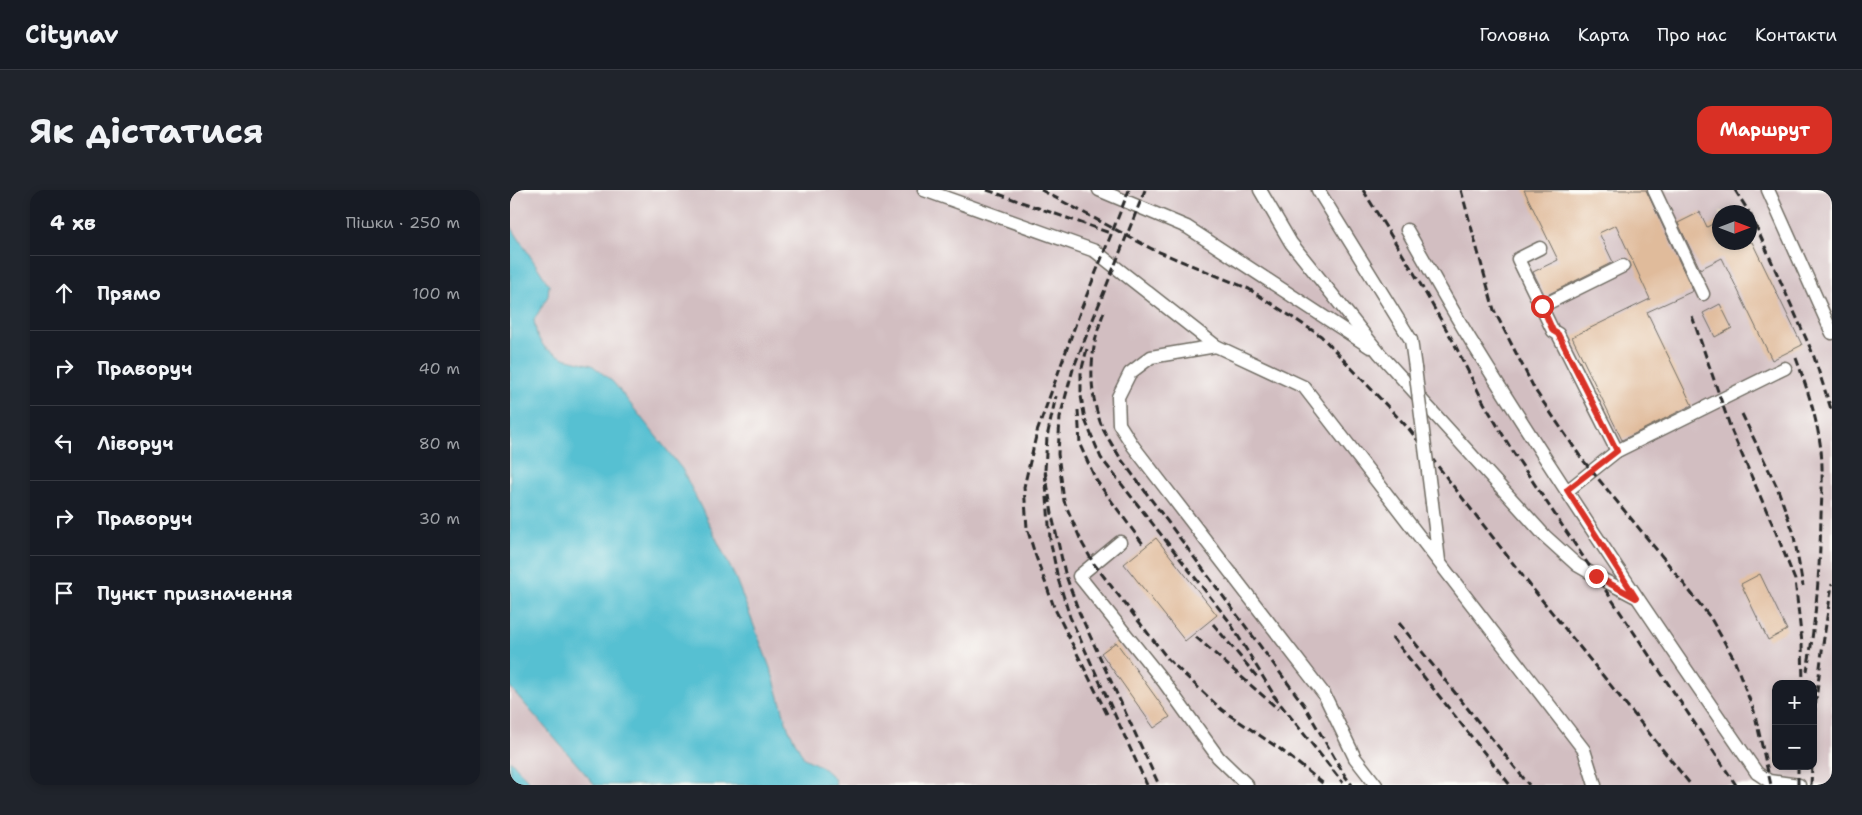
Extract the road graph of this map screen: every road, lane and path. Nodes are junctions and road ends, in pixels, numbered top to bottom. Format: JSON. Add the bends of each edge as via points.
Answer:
{"nodes":[{"id":1,"x":924,"y":190,"type":"edge"},
{"id":2,"x":1099,"y":190,"type":"edge"},
{"id":3,"x":1260,"y":190,"type":"edge"},
{"id":4,"x":1318,"y":190,"type":"edge"},
{"id":5,"x":1654,"y":190,"type":"edge"},
{"id":6,"x":1768,"y":190,"type":"edge"},
{"id":7,"x":1407,"y":230,"type":"dead end"},
{"id":8,"x":1540,"y":248,"type":"dead end"},
{"id":9,"x":1624,"y":266,"type":"dead end"},
{"id":10,"x":1702,"y":294,"type":"dead end"},
{"id":11,"x":1542,"y":306,"type":"junction"},
{"id":12,"x":1832,"y":333,"type":"edge"},
{"id":13,"x":1216,"y":346,"type":"junction"},
{"id":14,"x":1380,"y":354,"type":"junction"},
{"id":15,"x":1785,"y":368,"type":"dead end"},
{"id":16,"x":1617,"y":451,"type":"junction"},
{"id":17,"x":1567,"y":490,"type":"junction"},
{"id":18,"x":1120,"y":542,"type":"dead end"},
{"id":19,"x":1439,"y":561,"type":"junction"},
{"id":20,"x":1636,"y":598,"type":"junction"},
{"id":21,"x":1247,"y":785,"type":"edge"},
{"id":22,"x":1376,"y":785,"type":"edge"},
{"id":23,"x":1595,"y":785,"type":"edge"},
{"id":24,"x":1799,"y":785,"type":"edge"}],
"edges":[{"from":1,"to":13,"type":"lane","via":[[1095,251]]},
{"from":2,"to":14,"type":"lane","via":[[1187,228]]},
{"from":3,"to":14,"type":"lane","via":[[1291,243]]},
{"from":4,"to":19,"type":"lane","bridge":true,"via":[[1411,340]]},
{"from":5,"to":10,"type":"lane"},
{"from":6,"to":12,"type":"lane"},
{"from":7,"to":17,"type":"lane","via":[[1473,343]]},
{"from":8,"to":11,"type":"lane","via":[[1518,258]]},
{"from":9,"to":11,"type":"lane"},
{"from":11,"to":16,"type":"lane"},
{"from":13,"to":19,"type":"lane","via":[[1304,386]]},
{"from":13,"to":22,"type":"lane","via":[[1151,357],[1130,373],[1118,397],[1119,424],[1324,694],[1355,758]]},
{"from":14,"to":20,"type":"lane","via":[[1546,536],[1577,564]]},
{"from":15,"to":16,"type":"lane"},
{"from":16,"to":17,"type":"lane"},
{"from":17,"to":20,"type":"lane"},
{"from":18,"to":21,"type":"lane","via":[[1079,576],[1164,682],[1218,757]]},
{"from":19,"to":23,"type":"lane","via":[[1584,750]]},
{"from":20,"to":24,"type":"lane","via":[[1757,773],[1769,781]]}]}
